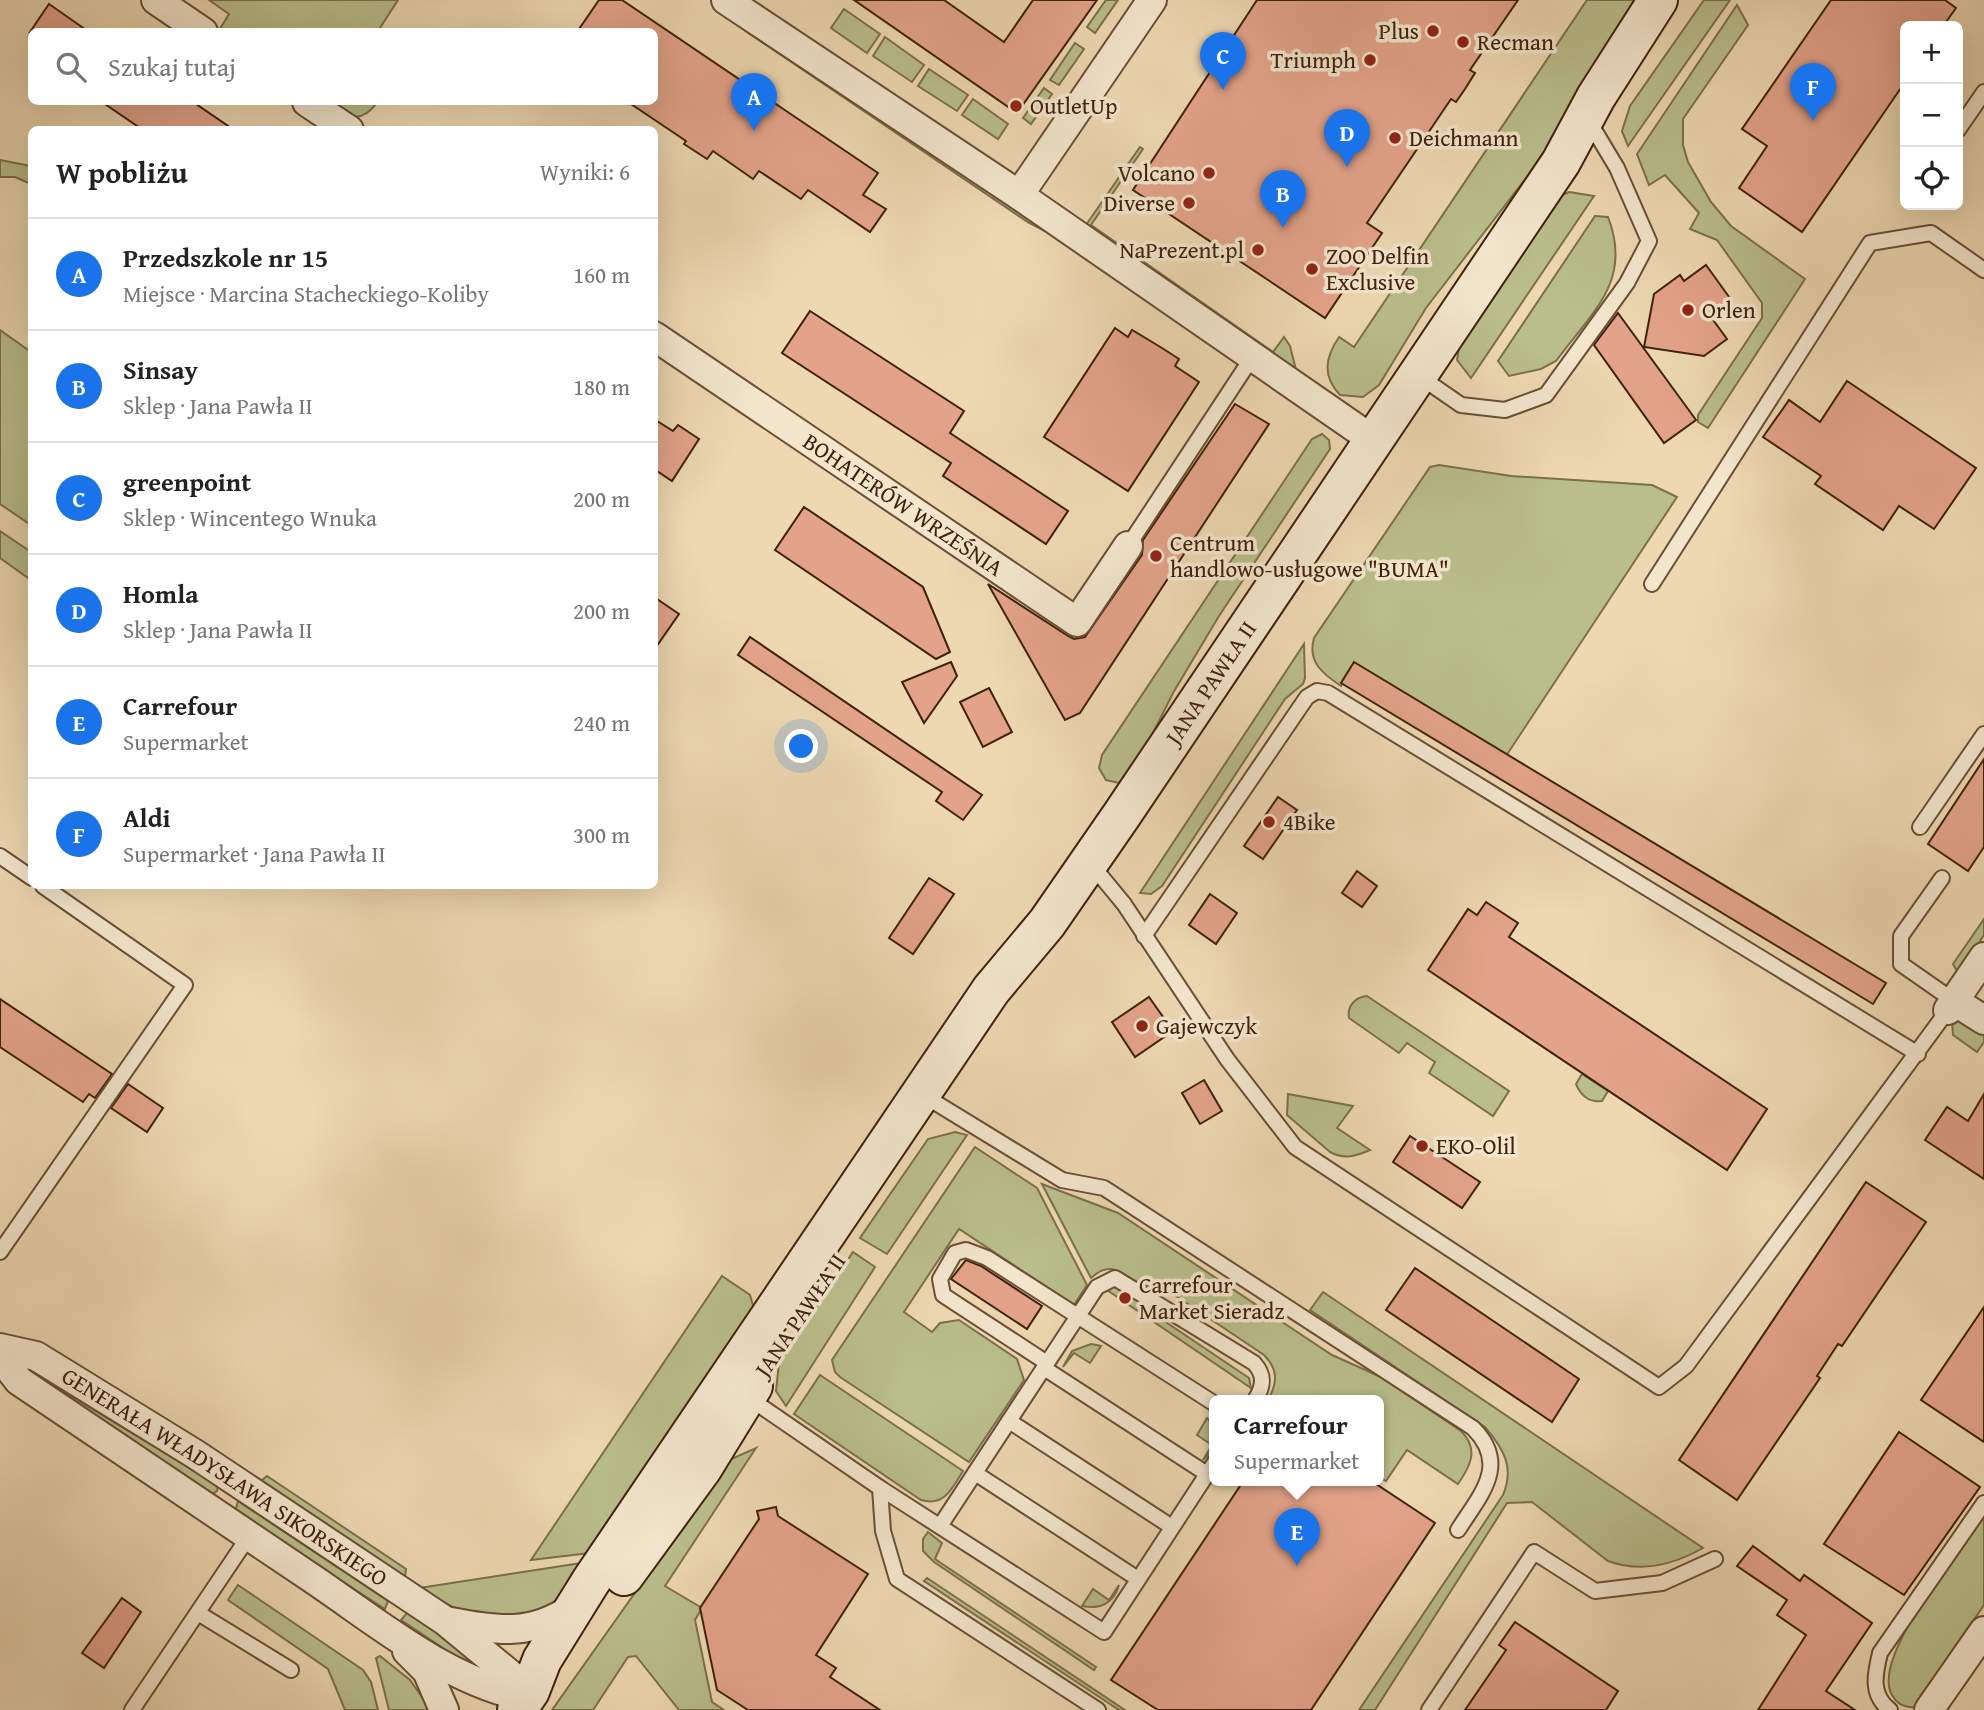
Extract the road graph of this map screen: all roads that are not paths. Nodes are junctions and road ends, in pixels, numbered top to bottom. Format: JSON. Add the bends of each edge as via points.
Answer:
{"nodes":[{"id":1,"x":156,"y":0,"type":"edge"},
{"id":2,"x":726,"y":0,"type":"edge"},
{"id":3,"x":1152,"y":0,"type":"edge"},
{"id":4,"x":1658,"y":0,"type":"edge"},
{"id":5,"x":1686,"y":0,"type":"edge"},
{"id":6,"x":197,"y":28,"type":"edge"},
{"id":7,"x":1984,"y":92,"type":"edge"},
{"id":8,"x":312,"y":105,"type":"edge"},
{"id":9,"x":1963,"y":123,"type":"edge"},
{"id":10,"x":343,"y":126,"type":"edge"},
{"id":11,"x":1592,"y":128,"type":"junction"},
{"id":12,"x":1561,"y":162,"type":"junction"},
{"id":13,"x":1019,"y":195,"type":"junction"},
{"id":14,"x":1984,"y":270,"type":"edge"},
{"id":15,"x":658,"y":339,"type":"edge"},
{"id":16,"x":1253,"y":356,"type":"junction"},
{"id":17,"x":1418,"y":375,"type":"junction"},
{"id":18,"x":1359,"y":430,"type":"junction"},
{"id":19,"x":1128,"y":546,"type":"joint"},
{"id":20,"x":1651,"y":584,"type":"dead end"},
{"id":21,"x":1984,"y":734,"type":"edge"},
{"id":22,"x":1920,"y":827,"type":"dead end"},
{"id":23,"x":0,"y":856,"type":"edge"},
{"id":24,"x":1089,"y":862,"type":"junction"},
{"id":25,"x":28,"y":874,"type":"edge"},
{"id":26,"x":1942,"y":878,"type":"dead end"},
{"id":27,"x":47,"y":889,"type":"edge"},
{"id":28,"x":1144,"y":936,"type":"junction"},
{"id":29,"x":1984,"y":957,"type":"edge"},
{"id":30,"x":1951,"y":1005,"type":"junction"},
{"id":31,"x":1984,"y":1020,"type":"edge"},
{"id":32,"x":1918,"y":1054,"type":"junction"},
{"id":33,"x":931,"y":1100,"type":"junction"},
{"id":34,"x":0,"y":1252,"type":"edge"},
{"id":35,"x":1078,"y":1315,"type":"junction"},
{"id":36,"x":0,"y":1348,"type":"edge"},
{"id":37,"x":0,"y":1357,"type":"edge"},
{"id":38,"x":1045,"y":1365,"type":"junction"},
{"id":39,"x":735,"y":1389,"type":"junction"},
{"id":40,"x":1258,"y":1395,"type":"edge"},
{"id":41,"x":1209,"y":1400,"type":"edge"},
{"id":42,"x":1009,"y":1421,"type":"junction"},
{"id":43,"x":1209,"y":1467,"type":"edge"},
{"id":44,"x":1209,"y":1471,"type":"edge"},
{"id":45,"x":975,"y":1473,"type":"junction"},
{"id":46,"x":880,"y":1488,"type":"junction"},
{"id":47,"x":1984,"y":1503,"type":"edge"},
{"id":48,"x":940,"y":1526,"type":"junction"},
{"id":49,"x":1172,"y":1527,"type":"junction"},
{"id":50,"x":1458,"y":1530,"type":"dead end"},
{"id":51,"x":249,"y":1536,"type":"junction"},
{"id":52,"x":1715,"y":1559,"type":"dead end"},
{"id":53,"x":1138,"y":1579,"type":"junction"},
{"id":54,"x":574,"y":1606,"type":"junction"},
{"id":55,"x":198,"y":1613,"type":"junction"},
{"id":56,"x":444,"y":1620,"type":"junction"},
{"id":57,"x":383,"y":1626,"type":"junction"},
{"id":58,"x":1984,"y":1631,"type":"edge"},
{"id":59,"x":290,"y":1670,"type":"dead end"},
{"id":60,"x":516,"y":1702,"type":"edge"},
{"id":61,"x":1933,"y":1709,"type":"edge"},
{"id":62,"x":132,"y":1710,"type":"edge"},
{"id":63,"x":444,"y":1710,"type":"edge"},
{"id":64,"x":1098,"y":1710,"type":"edge"},
{"id":65,"x":1429,"y":1710,"type":"edge"},
{"id":66,"x":1890,"y":1710,"type":"edge"}],
"edges":[{"from":1,"to":6,"type":"street"},
{"from":2,"to":13,"type":"street"},
{"from":3,"to":13,"type":"street"},
{"from":4,"to":12,"type":"main road","name":"JANA PAWŁA II","via":[[1595,97]]},
{"from":5,"to":11,"type":"main road","name":"JANA PAWŁA II"},
{"from":7,"to":9,"type":"lane"},
{"from":8,"to":10,"type":"street"},
{"from":11,"to":12,"type":"main road","name":"JANA PAWŁA II"},
{"from":11,"to":17,"type":"lane","via":[[1617,168],[1649,241],[1626,283],[1546,395],[1505,410],[1461,405]]},
{"from":12,"to":17,"type":"main road","name":"JANA PAWŁA II"},
{"from":13,"to":16,"type":"street"},
{"from":14,"to":20,"type":"lane","via":[[1931,233],[1870,243]]},
{"from":15,"to":19,"type":"street","name":"BOHATERÓW WRZEŚNIA","via":[[1077,622]]},
{"from":16,"to":18,"type":"street"},
{"from":16,"to":19,"type":"lane"},
{"from":17,"to":18,"type":"main road","name":"JANA PAWŁA II"},
{"from":18,"to":24,"type":"main road","name":"JANA PAWŁA II"},
{"from":21,"to":22,"type":"lane"},
{"from":23,"to":25,"type":"lane"},
{"from":24,"to":28,"type":"lane"},
{"from":24,"to":33,"type":"main road","name":"JANA PAWŁA II","via":[[1047,923],[991,990]]},
{"from":26,"to":30,"type":"lane","via":[[1900,936],[1901,964]]},
{"from":27,"to":34,"type":"lane","via":[[185,985]]},
{"from":28,"to":32,"type":"lane","via":[[1307,697],[1317,691],[1340,700]]},
{"from":28,"to":32,"type":"lane","via":[[1227,1059],[1295,1147],[1659,1387],[1686,1366]]},
{"from":29,"to":30,"type":"street"},
{"from":30,"to":31,"type":"street"},
{"from":30,"to":32,"type":"lane"},
{"from":33,"to":39,"type":"main road","name":"JANA PAWŁA II"},
{"from":33,"to":50,"type":"lane","via":[[1062,1180],[1104,1188],[1473,1429],[1490,1454],[1490,1474]]},
{"from":35,"to":38,"type":"lane"},
{"from":35,"to":38,"type":"lane","via":[[977,1252],[955,1253],[943,1270],[943,1295]]},
{"from":35,"to":40,"type":"lane","via":[[1095,1290],[1115,1278],[1254,1363],[1262,1372]]},
{"from":35,"to":41,"type":"lane"},
{"from":36,"to":56,"type":"street","name":"GENERAŁA WŁADYSŁAWA SIKORSKIEGO","via":[[36,1356],[85,1386]]},
{"from":37,"to":51,"type":"street","name":"GENERAŁA WŁADYSŁAWA SIKORSKIEGO","via":[[19,1381]]},
{"from":38,"to":42,"type":"lane"},
{"from":38,"to":43,"type":"lane"},
{"from":39,"to":46,"type":"lane"},
{"from":39,"to":54,"type":"main road","name":"JANA PAWŁA II"},
{"from":39,"to":60,"type":"main road","name":"JANA PAWŁA II","via":[[674,1509],[556,1667]]},
{"from":42,"to":45,"type":"lane"},
{"from":42,"to":49,"type":"lane"},
{"from":44,"to":49,"type":"lane"},
{"from":45,"to":48,"type":"lane"},
{"from":45,"to":53,"type":"lane"},
{"from":46,"to":48,"type":"lane"},
{"from":46,"to":64,"type":"lane","via":[[883,1531],[897,1579]]},
{"from":47,"to":66,"type":"lane","via":[[1880,1653],[1876,1694]]},
{"from":48,"to":53,"type":"lane","via":[[1104,1632]]},
{"from":49,"to":53,"type":"lane"},
{"from":51,"to":55,"type":"lane"},
{"from":51,"to":57,"type":"street","name":"GENERAŁA WŁADYSŁAWA SIKORSKIEGO"},
{"from":52,"to":65,"type":"lane","via":[[1662,1583],[1595,1591],[1534,1552]]},
{"from":54,"to":56,"type":"street","name":"GENERAŁA WŁADYSŁAWA SIKORSKIEGO","via":[[555,1620],[512,1631]]},
{"from":54,"to":60,"type":"main road","name":"JANA PAWŁA II"},
{"from":55,"to":59,"type":"lane"},
{"from":55,"to":62,"type":"lane"},
{"from":56,"to":60,"type":"street","name":"GENERAŁA WŁADYSŁAWA SIKORSKIEGO","via":[[512,1676]]},
{"from":57,"to":60,"type":"street","name":"GENERAŁA WŁADYSŁAWA SIKORSKIEGO","via":[[452,1670],[506,1693]]},
{"from":57,"to":63,"type":"street","name":"GENERAŁA WŁADYSŁAWA SIKORSKIEGO","via":[[427,1671]]},
{"from":58,"to":61,"type":"street"}]}
